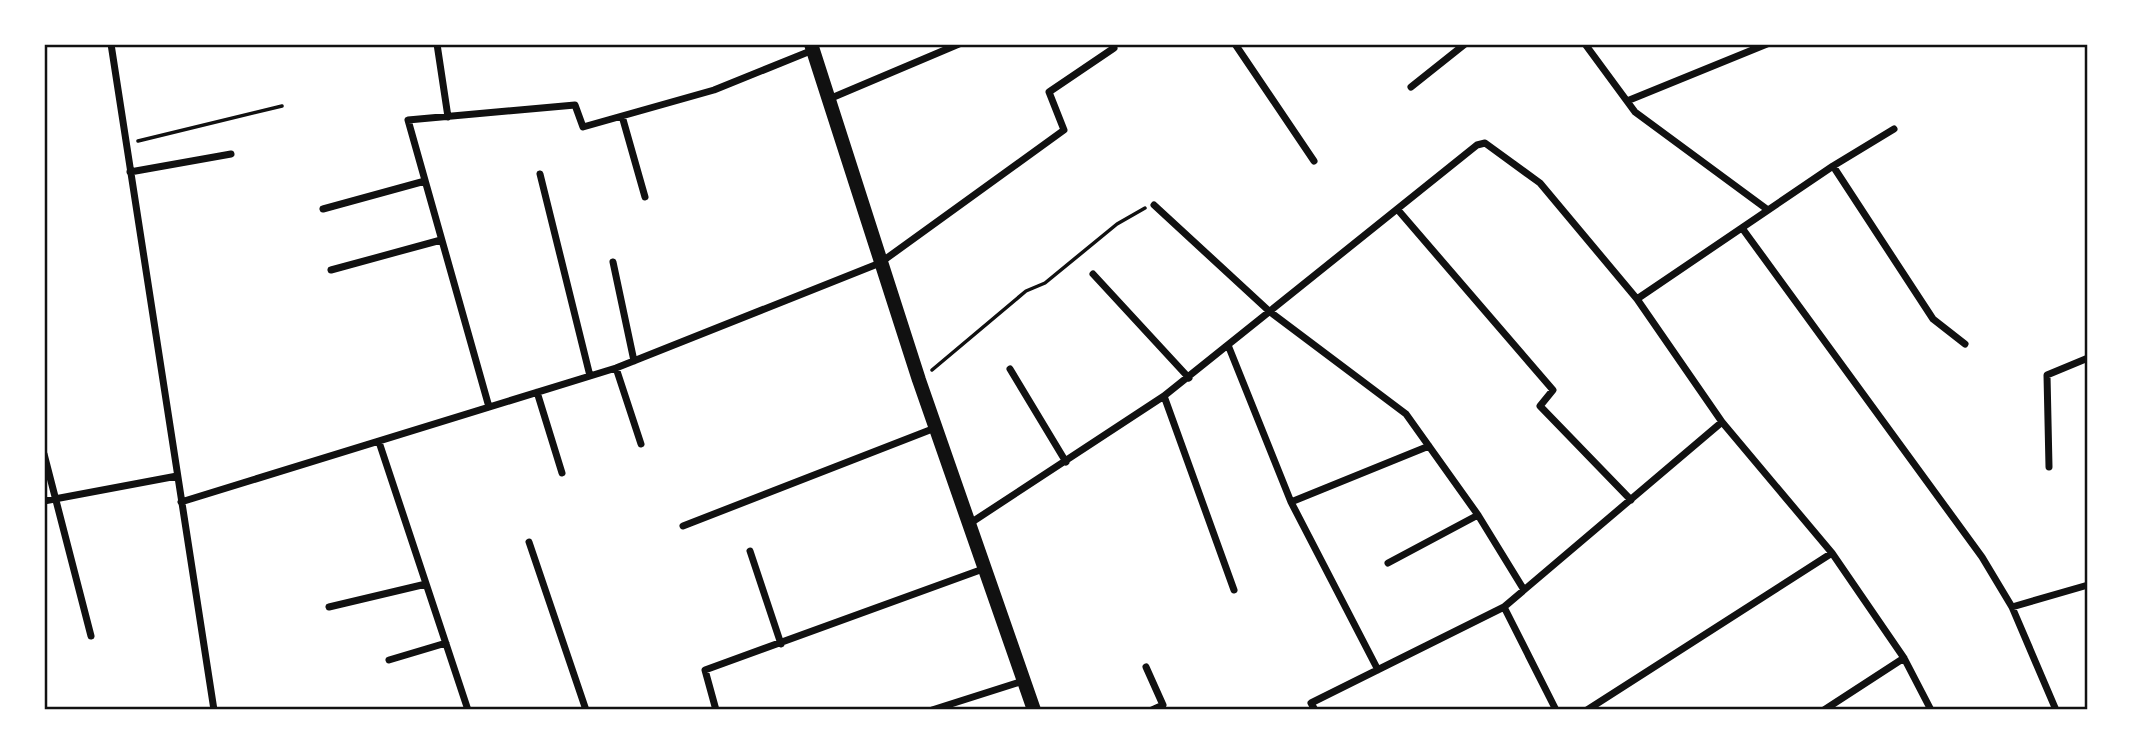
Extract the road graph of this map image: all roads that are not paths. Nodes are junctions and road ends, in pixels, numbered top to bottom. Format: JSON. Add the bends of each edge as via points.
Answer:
{"nodes":[{"id":1,"x":111,"y":44,"type":"edge"},
{"id":2,"x":437,"y":44,"type":"edge"},
{"id":3,"x":959,"y":44,"type":"edge"},
{"id":4,"x":1235,"y":44,"type":"edge"},
{"id":5,"x":1465,"y":44,"type":"edge"},
{"id":6,"x":1585,"y":44,"type":"edge"},
{"id":7,"x":1767,"y":44,"type":"edge"},
{"id":8,"x":812,"y":47,"type":"edge"},
{"id":9,"x":1114,"y":48,"type":"dead end"},
{"id":10,"x":1411,"y":87,"type":"dead end"},
{"id":11,"x":830,"y":99,"type":"junction"},
{"id":12,"x":1627,"y":101,"type":"junction"},
{"id":13,"x":622,"y":116,"type":"junction"},
{"id":14,"x":448,"y":117,"type":"junction"},
{"id":15,"x":1894,"y":129,"type":"dead end"},
{"id":16,"x":232,"y":154,"type":"dead end"},
{"id":17,"x":1314,"y":161,"type":"dead end"},
{"id":18,"x":1833,"y":166,"type":"junction"},
{"id":19,"x":130,"y":172,"type":"junction"},
{"id":20,"x":540,"y":174,"type":"dead end"},
{"id":21,"x":425,"y":181,"type":"junction"},
{"id":22,"x":645,"y":197,"type":"dead end"},
{"id":23,"x":1154,"y":205,"type":"road end"},
{"id":24,"x":323,"y":209,"type":"dead end"},
{"id":25,"x":1398,"y":210,"type":"junction"},
{"id":26,"x":1769,"y":210,"type":"junction"},
{"id":27,"x":1742,"y":228,"type":"junction"},
{"id":28,"x":441,"y":240,"type":"junction"},
{"id":29,"x":612,"y":262,"type":"dead end"},
{"id":30,"x":880,"y":263,"type":"junction"},
{"id":31,"x":331,"y":270,"type":"dead end"},
{"id":32,"x":1093,"y":274,"type":"dead end"},
{"id":33,"x":1637,"y":299,"type":"junction"},
{"id":34,"x":1269,"y":311,"type":"junction"},
{"id":35,"x":1965,"y":344,"type":"dead end"},
{"id":36,"x":1228,"y":345,"type":"junction"},
{"id":37,"x":2088,"y":358,"type":"edge"},
{"id":38,"x":634,"y":362,"type":"junction"},
{"id":39,"x":616,"y":368,"type":"junction"},
{"id":40,"x":1010,"y":369,"type":"dead end"},
{"id":41,"x":590,"y":376,"type":"junction"},
{"id":42,"x":1189,"y":378,"type":"junction"},
{"id":43,"x":537,"y":392,"type":"junction"},
{"id":44,"x":1164,"y":396,"type":"junction"},
{"id":45,"x":489,"y":407,"type":"junction"},
{"id":46,"x":1722,"y":422,"type":"junction"},
{"id":47,"x":935,"y":428,"type":"junction"},
{"id":48,"x":379,"y":442,"type":"junction"},
{"id":49,"x":641,"y":444,"type":"dead end"},
{"id":50,"x":1429,"y":446,"type":"junction"},
{"id":51,"x":44,"y":454,"type":"edge"},
{"id":52,"x":1066,"y":462,"type":"junction"},
{"id":53,"x":2049,"y":467,"type":"dead end"},
{"id":54,"x":562,"y":473,"type":"dead end"},
{"id":55,"x":177,"y":476,"type":"junction"},
{"id":56,"x":54,"y":499,"type":"junction"},
{"id":57,"x":1631,"y":500,"type":"junction"},
{"id":58,"x":44,"y":501,"type":"edge"},
{"id":59,"x":181,"y":502,"type":"junction"},
{"id":60,"x":1291,"y":502,"type":"junction"},
{"id":61,"x":1478,"y":515,"type":"junction"},
{"id":62,"x":969,"y":524,"type":"junction"},
{"id":63,"x":683,"y":526,"type":"dead end"},
{"id":64,"x":529,"y":542,"type":"dead end"},
{"id":65,"x":750,"y":551,"type":"dead end"},
{"id":66,"x":1832,"y":553,"type":"junction"},
{"id":67,"x":1388,"y":563,"type":"dead end"},
{"id":68,"x":984,"y":569,"type":"junction"},
{"id":69,"x":426,"y":584,"type":"junction"},
{"id":70,"x":2088,"y":585,"type":"edge"},
{"id":71,"x":1234,"y":590,"type":"dead end"},
{"id":72,"x":1524,"y":590,"type":"junction"},
{"id":73,"x":329,"y":607,"type":"dead end"},
{"id":74,"x":1504,"y":607,"type":"junction"},
{"id":75,"x":2012,"y":607,"type":"junction"},
{"id":76,"x":91,"y":636,"type":"dead end"},
{"id":77,"x":446,"y":643,"type":"junction"},
{"id":78,"x":781,"y":644,"type":"junction"},
{"id":79,"x":1904,"y":658,"type":"junction"},
{"id":80,"x":389,"y":660,"type":"dead end"},
{"id":81,"x":1146,"y":667,"type":"dead end"},
{"id":82,"x":1378,"y":670,"type":"junction"},
{"id":83,"x":1023,"y":681,"type":"junction"},
{"id":84,"x":1164,"y":708,"type":"edge"},
{"id":85,"x":214,"y":710,"type":"edge"},
{"id":86,"x":468,"y":710,"type":"edge"},
{"id":87,"x":586,"y":710,"type":"edge"},
{"id":88,"x":716,"y":710,"type":"edge"},
{"id":89,"x":932,"y":710,"type":"edge"},
{"id":90,"x":1034,"y":710,"type":"edge"},
{"id":91,"x":1152,"y":710,"type":"edge"},
{"id":92,"x":1315,"y":710,"type":"edge"},
{"id":93,"x":1556,"y":710,"type":"edge"},
{"id":94,"x":1587,"y":710,"type":"edge"},
{"id":95,"x":1824,"y":710,"type":"edge"},
{"id":96,"x":1931,"y":710,"type":"edge"},
{"id":97,"x":2056,"y":710,"type":"edge"}],
"edges":[{"from":1,"to":19,"type":"street"},
{"from":2,"to":14,"type":"street"},
{"from":3,"to":11,"type":"street"},
{"from":4,"to":17,"type":"street"},
{"from":5,"to":10,"type":"street"},
{"from":6,"to":12,"type":"street"},
{"from":7,"to":12,"type":"street"},
{"from":8,"to":11,"type":"main road"},
{"from":8,"to":13,"type":"street","via":[[714,90]]},
{"from":9,"to":30,"type":"street","via":[[1049,92],[1064,130]]},
{"from":11,"to":30,"type":"main road"},
{"from":12,"to":26,"type":"street","via":[[1635,112]]},
{"from":13,"to":14,"type":"street","via":[[583,127],[575,105]]},
{"from":13,"to":22,"type":"street"},
{"from":14,"to":21,"type":"street","via":[[408,120]]},
{"from":15,"to":18,"type":"street"},
{"from":16,"to":19,"type":"street"},
{"from":18,"to":26,"type":"street"},
{"from":18,"to":35,"type":"street","via":[[1933,319]]},
{"from":19,"to":55,"type":"street"},
{"from":20,"to":41,"type":"street"},
{"from":21,"to":24,"type":"street"},
{"from":21,"to":28,"type":"street"},
{"from":23,"to":34,"type":"street"},
{"from":25,"to":33,"type":"street","via":[[1485,143],[1540,183]]},
{"from":25,"to":34,"type":"street"},
{"from":25,"to":57,"type":"street","via":[[1553,390],[1540,406]]},
{"from":26,"to":27,"type":"street"},
{"from":27,"to":33,"type":"street"},
{"from":27,"to":75,"type":"street","via":[[1982,557]]},
{"from":28,"to":31,"type":"street"},
{"from":28,"to":45,"type":"street"},
{"from":29,"to":38,"type":"street"},
{"from":30,"to":38,"type":"street"},
{"from":30,"to":47,"type":"main road"},
{"from":32,"to":42,"type":"street"},
{"from":33,"to":46,"type":"street"},
{"from":34,"to":36,"type":"street"},
{"from":34,"to":50,"type":"street","via":[[1406,414]]},
{"from":36,"to":42,"type":"street"},
{"from":36,"to":60,"type":"street"},
{"from":37,"to":53,"type":"street","via":[[2047,375]]},
{"from":38,"to":39,"type":"street"},
{"from":39,"to":41,"type":"street"},
{"from":39,"to":49,"type":"street"},
{"from":40,"to":52,"type":"street"},
{"from":41,"to":43,"type":"street"},
{"from":42,"to":44,"type":"street"},
{"from":43,"to":45,"type":"street"},
{"from":43,"to":54,"type":"street"},
{"from":44,"to":52,"type":"street"},
{"from":44,"to":71,"type":"street"},
{"from":45,"to":48,"type":"street"},
{"from":46,"to":57,"type":"street"},
{"from":46,"to":66,"type":"street"},
{"from":47,"to":62,"type":"main road"},
{"from":47,"to":63,"type":"street"},
{"from":48,"to":59,"type":"street"},
{"from":48,"to":69,"type":"street"},
{"from":50,"to":60,"type":"street"},
{"from":50,"to":61,"type":"street"},
{"from":51,"to":56,"type":"street"},
{"from":52,"to":62,"type":"street"},
{"from":55,"to":56,"type":"street"},
{"from":55,"to":59,"type":"street"},
{"from":56,"to":58,"type":"street"},
{"from":56,"to":76,"type":"street"},
{"from":57,"to":72,"type":"street"},
{"from":59,"to":85,"type":"street"},
{"from":60,"to":82,"type":"street"},
{"from":61,"to":67,"type":"street"},
{"from":61,"to":72,"type":"street"},
{"from":62,"to":68,"type":"main road"},
{"from":64,"to":87,"type":"street"},
{"from":65,"to":78,"type":"street"},
{"from":66,"to":79,"type":"street"},
{"from":66,"to":94,"type":"street"},
{"from":68,"to":78,"type":"street"},
{"from":68,"to":83,"type":"main road"},
{"from":69,"to":73,"type":"street"},
{"from":69,"to":77,"type":"street"},
{"from":70,"to":75,"type":"street"},
{"from":72,"to":74,"type":"street"},
{"from":74,"to":82,"type":"street"},
{"from":74,"to":93,"type":"street"},
{"from":75,"to":97,"type":"street"},
{"from":77,"to":80,"type":"street"},
{"from":77,"to":86,"type":"street"},
{"from":78,"to":88,"type":"street","via":[[705,670]]},
{"from":79,"to":95,"type":"street"},
{"from":79,"to":96,"type":"street"},
{"from":81,"to":84,"type":"street"},
{"from":82,"to":92,"type":"street","via":[[1311,703]]},
{"from":83,"to":89,"type":"street"},
{"from":83,"to":90,"type":"main road"},
{"from":84,"to":91,"type":"street"}]}
